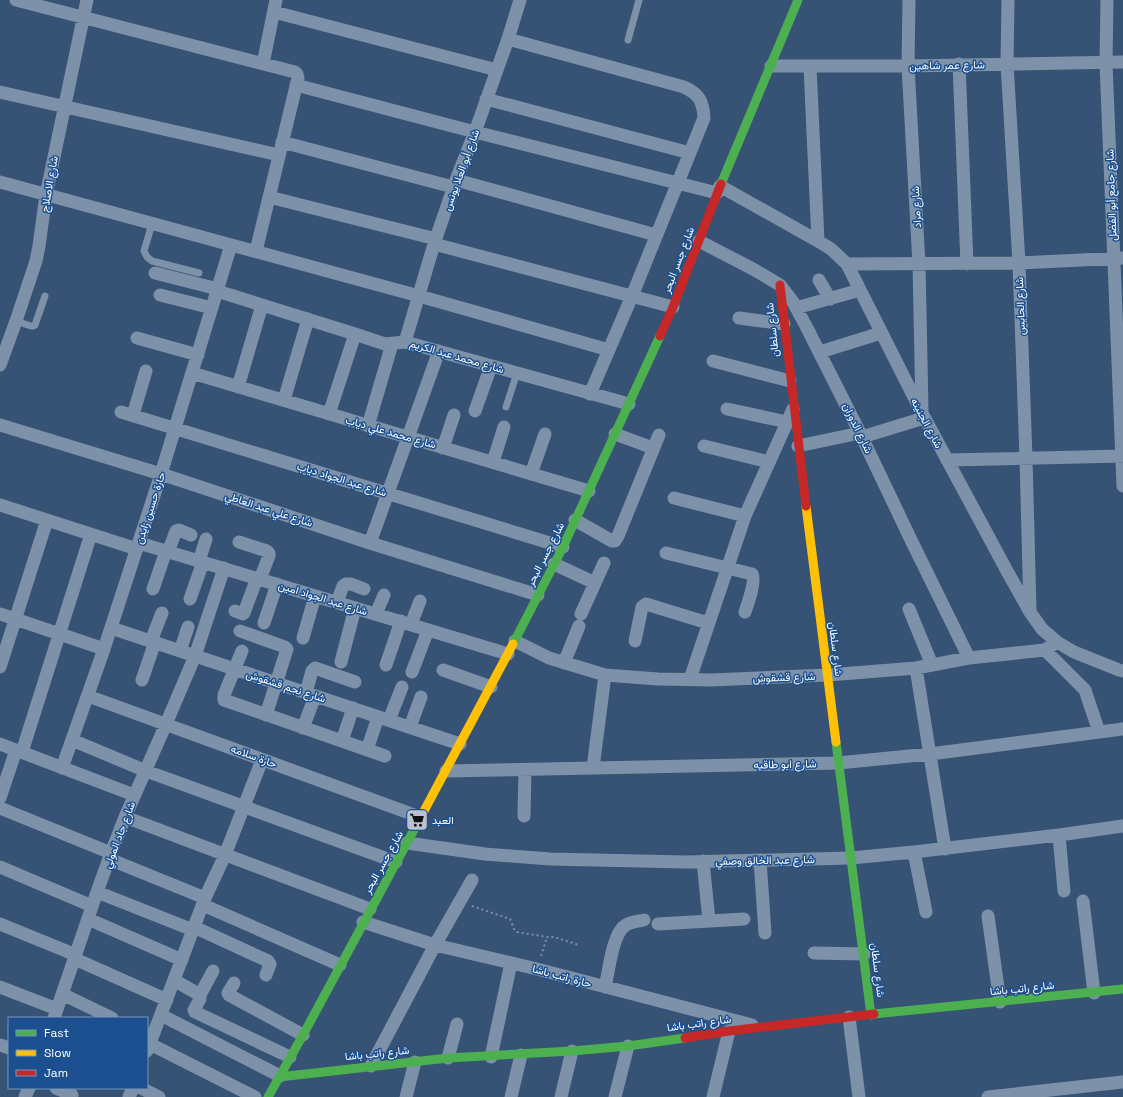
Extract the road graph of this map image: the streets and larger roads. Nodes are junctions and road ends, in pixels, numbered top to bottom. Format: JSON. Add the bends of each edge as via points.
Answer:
{"nodes":[{"id":1,"x":16,"y":0,"type":"edge"},
{"id":2,"x":86,"y":0,"type":"edge"},
{"id":3,"x":520,"y":0,"type":"edge"},
{"id":4,"x":798,"y":0,"type":"edge"},
{"id":5,"x":908,"y":0,"type":"edge"},
{"id":6,"x":1008,"y":0,"type":"edge"},
{"id":7,"x":1107,"y":0,"type":"edge"},
{"id":8,"x":275,"y":6,"type":"edge"},
{"id":9,"x":83,"y":17,"type":"junction"},
{"id":10,"x":508,"y":38,"type":"junction"},
{"id":11,"x":1123,"y":62,"type":"edge"},
{"id":12,"x":1106,"y":63,"type":"junction"},
{"id":13,"x":263,"y":64,"type":"junction"},
{"id":14,"x":959,"y":64,"type":"junction"},
{"id":15,"x":1007,"y":64,"type":"junction"},
{"id":16,"x":771,"y":66,"type":"junction"},
{"id":17,"x":810,"y":66,"type":"junction"},
{"id":18,"x":908,"y":66,"type":"junction"},
{"id":19,"x":497,"y":70,"type":"junction"},
{"id":20,"x":296,"y":85,"type":"junction"},
{"id":21,"x":0,"y":92,"type":"edge"},
{"id":22,"x":486,"y":99,"type":"junction"},
{"id":23,"x":64,"y":107,"type":"junction"},
{"id":24,"x":475,"y":132,"type":"junction"},
{"id":25,"x":282,"y":142,"type":"junction"},
{"id":26,"x":690,"y":153,"type":"junction"},
{"id":27,"x":279,"y":155,"type":"junction"},
{"id":28,"x":0,"y":182,"type":"edge"},
{"id":29,"x":678,"y":183,"type":"junction"},
{"id":30,"x":455,"y":184,"type":"junction"},
{"id":31,"x":718,"y":190,"type":"junction"},
{"id":32,"x":46,"y":195,"type":"junction"},
{"id":33,"x":269,"y":197,"type":"junction"},
{"id":34,"x":656,"y":235,"type":"junction"},
{"id":35,"x":818,"y":240,"type":"junction"},
{"id":36,"x":699,"y":241,"type":"junction"},
{"id":37,"x":435,"y":242,"type":"junction"},
{"id":38,"x":231,"y":245,"type":"junction"},
{"id":39,"x":256,"y":251,"type":"junction"},
{"id":40,"x":1118,"y":258,"type":"edge"},
{"id":41,"x":1018,"y":263,"type":"junction"},
{"id":42,"x":846,"y":264,"type":"junction"},
{"id":43,"x":919,"y":264,"type":"junction"},
{"id":44,"x":967,"y":264,"type":"junction"},
{"id":45,"x":155,"y":273,"type":"dead end"},
{"id":46,"x":818,"y":280,"type":"dead end"},
{"id":47,"x":780,"y":285,"type":"junction"},
{"id":48,"x":217,"y":290,"type":"junction"},
{"id":49,"x":860,"y":290,"type":"junction"},
{"id":50,"x":160,"y":295,"type":"dead end"},
{"id":51,"x":419,"y":296,"type":"junction"},
{"id":52,"x":632,"y":296,"type":"junction"},
{"id":53,"x":830,"y":299,"type":"junction"},
{"id":54,"x":262,"y":305,"type":"junction"},
{"id":55,"x":673,"y":307,"type":"junction"},
{"id":56,"x":212,"y":308,"type":"junction"},
{"id":57,"x":796,"y":308,"type":"junction"},
{"id":58,"x":739,"y":318,"type":"dead end"},
{"id":59,"x":308,"y":319,"type":"junction"},
{"id":60,"x":784,"y":324,"type":"junction"},
{"id":61,"x":881,"y":333,"type":"junction"},
{"id":62,"x":355,"y":334,"type":"junction"},
{"id":63,"x":137,"y":338,"type":"dead end"},
{"id":64,"x":405,"y":342,"type":"junction"},
{"id":65,"x":392,"y":344,"type":"junction"},
{"id":66,"x":609,"y":350,"type":"junction"},
{"id":67,"x":439,"y":351,"type":"junction"},
{"id":68,"x":820,"y":352,"type":"junction"},
{"id":69,"x":198,"y":355,"type":"junction"},
{"id":70,"x":713,"y":361,"type":"dead end"},
{"id":71,"x":0,"y":364,"type":"edge"},
{"id":72,"x":491,"y":366,"type":"junction"},
{"id":73,"x":146,"y":371,"type":"dead end"},
{"id":74,"x":192,"y":373,"type":"junction"},
{"id":75,"x":790,"y":381,"type":"junction"},
{"id":76,"x":238,"y":387,"type":"junction"},
{"id":77,"x":590,"y":394,"type":"junction"},
{"id":78,"x":284,"y":400,"type":"junction"},
{"id":79,"x":629,"y":404,"type":"junction"},
{"id":80,"x":727,"y":409,"type":"dead end"},
{"id":81,"x":793,"y":409,"type":"junction"},
{"id":82,"x":475,"y":411,"type":"dead end"},
{"id":83,"x":329,"y":414,"type":"junction"},
{"id":84,"x":454,"y":414,"type":"dead end"},
{"id":85,"x":923,"y":416,"type":"junction"},
{"id":86,"x":787,"y":422,"type":"junction"},
{"id":87,"x":0,"y":425,"type":"edge"},
{"id":88,"x":368,"y":426,"type":"junction"},
{"id":89,"x":504,"y":427,"type":"dead end"},
{"id":90,"x":175,"y":428,"type":"junction"},
{"id":91,"x":545,"y":434,"type":"dead end"},
{"id":92,"x":615,"y":434,"type":"junction"},
{"id":93,"x":659,"y":435,"type":"dead end"},
{"id":94,"x":861,"y":435,"type":"junction"},
{"id":95,"x":408,"y":437,"type":"junction"},
{"id":96,"x":704,"y":446,"type":"dead end"},
{"id":97,"x":798,"y":446,"type":"junction"},
{"id":98,"x":443,"y":448,"type":"junction"},
{"id":99,"x":653,"y":448,"type":"junction"},
{"id":100,"x":1122,"y":456,"type":"edge"},
{"id":101,"x":1026,"y":458,"type":"junction"},
{"id":102,"x":947,"y":460,"type":"junction"},
{"id":103,"x":493,"y":462,"type":"junction"},
{"id":104,"x":768,"y":462,"type":"junction"},
{"id":105,"x":161,"y":474,"type":"junction"},
{"id":106,"x":531,"y":474,"type":"junction"},
{"id":107,"x":1123,"y":486,"type":"edge"},
{"id":108,"x":589,"y":491,"type":"junction"},
{"id":109,"x":388,"y":493,"type":"junction"},
{"id":110,"x":674,"y":498,"type":"dead end"},
{"id":111,"x":1,"y":509,"type":"edge"},
{"id":112,"x":745,"y":516,"type":"junction"},
{"id":113,"x":47,"y":520,"type":"junction"},
{"id":114,"x":575,"y":520,"type":"junction"},
{"id":115,"x":91,"y":534,"type":"junction"},
{"id":116,"x":191,"y":535,"type":"dead end"},
{"id":117,"x":206,"y":539,"type":"dead end"},
{"id":118,"x":239,"y":542,"type":"dead end"},
{"id":119,"x":370,"y":543,"type":"junction"},
{"id":120,"x":138,"y":546,"type":"junction"},
{"id":121,"x":562,"y":546,"type":"junction"},
{"id":122,"x":167,"y":551,"type":"junction"},
{"id":123,"x":666,"y":553,"type":"dead end"},
{"id":124,"x":201,"y":561,"type":"junction"},
{"id":125,"x":604,"y":562,"type":"dead end"},
{"id":126,"x":554,"y":564,"type":"junction"},
{"id":127,"x":224,"y":568,"type":"junction"},
{"id":128,"x":727,"y":568,"type":"junction"},
{"id":129,"x":259,"y":579,"type":"junction"},
{"id":130,"x":595,"y":583,"type":"junction"},
{"id":131,"x":278,"y":584,"type":"junction"},
{"id":132,"x":153,"y":589,"type":"dead end"},
{"id":133,"x":364,"y":589,"type":"dead end"},
{"id":134,"x":384,"y":595,"type":"dead end"},
{"id":135,"x":538,"y":595,"type":"junction"},
{"id":136,"x":315,"y":596,"type":"junction"},
{"id":137,"x":190,"y":599,"type":"dead end"},
{"id":138,"x":420,"y":601,"type":"dead end"},
{"id":139,"x":337,"y":602,"type":"junction"},
{"id":140,"x":356,"y":608,"type":"junction"},
{"id":141,"x":909,"y":609,"type":"dead end"},
{"id":142,"x":235,"y":611,"type":"dead end"},
{"id":143,"x":745,"y":612,"type":"dead end"},
{"id":144,"x":1030,"y":612,"type":"junction"},
{"id":145,"x":162,"y":613,"type":"dead end"},
{"id":146,"x":0,"y":614,"type":"edge"},
{"id":147,"x":376,"y":614,"type":"junction"},
{"id":148,"x":15,"y":619,"type":"junction"},
{"id":149,"x":264,"y":622,"type":"dead end"},
{"id":150,"x":406,"y":623,"type":"junction"},
{"id":151,"x":708,"y":623,"type":"junction"},
{"id":152,"x":188,"y":627,"type":"dead end"},
{"id":153,"x":111,"y":628,"type":"junction"},
{"id":154,"x":428,"y":630,"type":"junction"},
{"id":155,"x":240,"y":631,"type":"dead end"},
{"id":156,"x":59,"y":634,"type":"junction"},
{"id":157,"x":303,"y":638,"type":"dead end"},
{"id":158,"x":515,"y":641,"type":"junction"},
{"id":159,"x":635,"y":641,"type":"dead end"},
{"id":160,"x":153,"y":642,"type":"junction"},
{"id":161,"x":1057,"y":642,"type":"junction"},
{"id":162,"x":104,"y":649,"type":"junction"},
{"id":163,"x":180,"y":650,"type":"junction"},
{"id":164,"x":1045,"y":650,"type":"junction"},
{"id":165,"x":242,"y":651,"type":"dead end"},
{"id":166,"x":508,"y":654,"type":"junction"},
{"id":167,"x":195,"y":656,"type":"junction"},
{"id":168,"x":969,"y":658,"type":"junction"},
{"id":169,"x":341,"y":662,"type":"dead end"},
{"id":170,"x":564,"y":663,"type":"junction"},
{"id":171,"x":386,"y":665,"type":"dead end"},
{"id":172,"x":932,"y":665,"type":"junction"},
{"id":173,"x":0,"y":667,"type":"edge"},
{"id":174,"x":916,"y":668,"type":"junction"},
{"id":175,"x":234,"y":669,"type":"junction"},
{"id":176,"x":443,"y":670,"type":"dead end"},
{"id":177,"x":1123,"y":671,"type":"edge"},
{"id":178,"x":412,"y":672,"type":"dead end"},
{"id":179,"x":605,"y":675,"type":"junction"},
{"id":180,"x":828,"y":675,"type":"junction"},
{"id":181,"x":690,"y":679,"type":"junction"},
{"id":182,"x":142,"y":680,"type":"dead end"},
{"id":183,"x":355,"y":682,"type":"dead end"},
{"id":184,"x":276,"y":683,"type":"junction"},
{"id":185,"x":402,"y":687,"type":"dead end"},
{"id":186,"x":491,"y":687,"type":"junction"},
{"id":187,"x":310,"y":694,"type":"junction"},
{"id":188,"x":88,"y":696,"type":"junction"},
{"id":189,"x":421,"y":697,"type":"dead end"},
{"id":190,"x":353,"y":708,"type":"junction"},
{"id":191,"x":266,"y":715,"type":"junction"},
{"id":192,"x":383,"y":719,"type":"junction"},
{"id":193,"x":166,"y":724,"type":"junction"},
{"id":194,"x":410,"y":727,"type":"junction"},
{"id":195,"x":303,"y":728,"type":"junction"},
{"id":196,"x":1123,"y":729,"type":"edge"},
{"id":197,"x":1098,"y":732,"type":"junction"},
{"id":198,"x":72,"y":740,"type":"junction"},
{"id":199,"x":342,"y":742,"type":"junction"},
{"id":200,"x":0,"y":744,"type":"edge"},
{"id":201,"x":460,"y":744,"type":"junction"},
{"id":202,"x":367,"y":750,"type":"junction"},
{"id":203,"x":19,"y":751,"type":"junction"},
{"id":204,"x":930,"y":754,"type":"junction"},
{"id":205,"x":385,"y":756,"type":"dead end"},
{"id":206,"x":262,"y":760,"type":"junction"},
{"id":207,"x":838,"y":763,"type":"junction"},
{"id":208,"x":62,"y":768,"type":"junction"},
{"id":209,"x":593,"y":768,"type":"junction"},
{"id":210,"x":146,"y":770,"type":"junction"},
{"id":211,"x":525,"y":770,"type":"junction"},
{"id":212,"x":446,"y":771,"type":"junction"},
{"id":213,"x":134,"y":795,"type":"junction"},
{"id":214,"x":0,"y":798,"type":"edge"},
{"id":215,"x":244,"y":806,"type":"junction"},
{"id":216,"x":0,"y":808,"type":"edge"},
{"id":217,"x":524,"y":816,"type":"dead end"},
{"id":218,"x":125,"y":817,"type":"junction"},
{"id":219,"x":420,"y":817,"type":"junction"},
{"id":220,"x":1123,"y":826,"type":"edge"},
{"id":221,"x":1059,"y":835,"type":"junction"},
{"id":222,"x":407,"y":843,"type":"junction"},
{"id":223,"x":945,"y":849,"type":"junction"},
{"id":224,"x":914,"y":852,"type":"junction"},
{"id":225,"x":225,"y":855,"type":"junction"},
{"id":226,"x":110,"y":856,"type":"junction"},
{"id":227,"x":851,"y":858,"type":"junction"},
{"id":228,"x":760,"y":860,"type":"junction"},
{"id":229,"x":396,"y":862,"type":"junction"},
{"id":230,"x":703,"y":862,"type":"junction"},
{"id":231,"x":0,"y":868,"type":"edge"},
{"id":232,"x":472,"y":880,"type":"dead end"},
{"id":233,"x":1064,"y":891,"type":"dead end"},
{"id":234,"x":97,"y":892,"type":"junction"},
{"id":235,"x":1083,"y":901,"type":"dead end"},
{"id":236,"x":204,"y":902,"type":"junction"},
{"id":237,"x":92,"y":906,"type":"junction"},
{"id":238,"x":370,"y":909,"type":"junction"},
{"id":239,"x":926,"y":912,"type":"dead end"},
{"id":240,"x":988,"y":916,"type":"dead end"},
{"id":241,"x":744,"y":918,"type":"dead end"},
{"id":242,"x":88,"y":919,"type":"junction"},
{"id":243,"x":644,"y":920,"type":"dead end"},
{"id":244,"x":709,"y":921,"type":"junction"},
{"id":245,"x":363,"y":922,"type":"junction"},
{"id":246,"x":0,"y":924,"type":"edge"},
{"id":247,"x":658,"y":924,"type":"dead end"},
{"id":248,"x":194,"y":928,"type":"junction"},
{"id":249,"x":765,"y":933,"type":"dead end"},
{"id":250,"x":435,"y":945,"type":"junction"},
{"id":251,"x":814,"y":953,"type":"dead end"},
{"id":252,"x":864,"y":954,"type":"junction"},
{"id":253,"x":75,"y":957,"type":"junction"},
{"id":254,"x":182,"y":960,"type":"junction"},
{"id":255,"x":511,"y":963,"type":"junction"},
{"id":256,"x":340,"y":965,"type":"junction"},
{"id":257,"x":213,"y":971,"type":"dead end"},
{"id":258,"x":266,"y":975,"type":"dead end"},
{"id":259,"x":174,"y":980,"type":"junction"},
{"id":260,"x":234,"y":983,"type":"dead end"},
{"id":261,"x":0,"y":987,"type":"edge"},
{"id":262,"x":606,"y":987,"type":"junction"},
{"id":263,"x":1123,"y":990,"type":"edge"},
{"id":264,"x":1094,"y":993,"type":"junction"},
{"id":265,"x":62,"y":994,"type":"junction"},
{"id":266,"x":200,"y":995,"type":"junction"},
{"id":267,"x":167,"y":1000,"type":"junction"},
{"id":268,"x":1000,"y":1002,"type":"junction"},
{"id":269,"x":56,"y":1014,"type":"edge"},
{"id":270,"x":161,"y":1015,"type":"junction"},
{"id":271,"x":871,"y":1015,"type":"junction"},
{"id":272,"x":110,"y":1017,"type":"edge"},
{"id":273,"x":849,"y":1017,"type":"junction"},
{"id":274,"x":457,"y":1024,"type":"dead end"},
{"id":275,"x":761,"y":1028,"type":"junction"},
{"id":276,"x":729,"y":1031,"type":"junction"},
{"id":277,"x":303,"y":1035,"type":"junction"},
{"id":278,"x":149,"y":1042,"type":"edge"},
{"id":279,"x":628,"y":1046,"type":"junction"},
{"id":280,"x":572,"y":1051,"type":"junction"},
{"id":281,"x":521,"y":1054,"type":"junction"},
{"id":282,"x":290,"y":1057,"type":"junction"},
{"id":283,"x":491,"y":1057,"type":"junction"},
{"id":284,"x":448,"y":1058,"type":"junction"},
{"id":285,"x":415,"y":1062,"type":"junction"},
{"id":286,"x":371,"y":1066,"type":"junction"},
{"id":287,"x":280,"y":1076,"type":"junction"},
{"id":288,"x":1123,"y":1082,"type":"edge"},
{"id":289,"x":58,"y":1089,"type":"edge"},
{"id":290,"x":143,"y":1089,"type":"edge"},
{"id":291,"x":72,"y":1095,"type":"dead end"},
{"id":292,"x":618,"y":1096,"type":"edge"},
{"id":293,"x":159,"y":1097,"type":"edge"},
{"id":294,"x":255,"y":1097,"type":"edge"},
{"id":295,"x":268,"y":1097,"type":"edge"},
{"id":296,"x":406,"y":1097,"type":"edge"},
{"id":297,"x":511,"y":1097,"type":"edge"},
{"id":298,"x":561,"y":1097,"type":"edge"},
{"id":299,"x":713,"y":1097,"type":"edge"},
{"id":300,"x":859,"y":1097,"type":"edge"},
{"id":301,"x":988,"y":1097,"type":"edge"}],
"edges":[{"from":1,"to":9,"type":"street"},
{"from":2,"to":9,"type":"street","name":"شارع الاصلاح"},
{"from":3,"to":10,"type":"street","name":"شارع أبو العلا يونس"},
{"from":4,"to":16,"type":"street","name":"شارع جسر البحر"},
{"from":5,"to":18,"type":"street","name":"شارع مراد"},
{"from":6,"to":15,"type":"street","name":"شارع الحايس"},
{"from":7,"to":12,"type":"street","name":"شارع جامع أبو الفضل"},
{"from":8,"to":13,"type":"street"},
{"from":8,"to":19,"type":"street"},
{"from":9,"to":13,"type":"street"},
{"from":9,"to":23,"type":"street","name":"شارع الاصلاح"},
{"from":10,"to":19,"type":"street","name":"شارع أبو العلا يونس"},
{"from":10,"to":26,"type":"street","via":[[693,91],[700,98],[704,118]]},
{"from":11,"to":12,"type":"street","name":"شارع عمر شاهين"},
{"from":12,"to":15,"type":"street","name":"شارع عمر شاهين"},
{"from":12,"to":40,"type":"street","name":"شارع جامع أبو الفضل"},
{"from":13,"to":20,"type":"street","via":[[295,72],[298,76]]},
{"from":14,"to":15,"type":"street","name":"شارع عمر شاهين"},
{"from":14,"to":18,"type":"street","name":"شارع عمر شاهين"},
{"from":14,"to":44,"type":"street"},
{"from":15,"to":41,"type":"street","name":"شارع الحايس"},
{"from":16,"to":17,"type":"street","name":"شارع عمر شاهين"},
{"from":16,"to":31,"type":"street","name":"شارع جسر البحر"},
{"from":17,"to":18,"type":"street","name":"شارع عمر شاهين"},
{"from":17,"to":35,"type":"street"},
{"from":18,"to":43,"type":"street","name":"شارع مراد"},
{"from":19,"to":22,"type":"street","name":"شارع أبو العلا يونس"},
{"from":20,"to":24,"type":"street","name":"شارع الجنينه"},
{"from":20,"to":25,"type":"street"},
{"from":21,"to":23,"type":"street"},
{"from":22,"to":24,"type":"street","name":"شارع أبو العلا يونس"},
{"from":22,"to":26,"type":"street"},
{"from":23,"to":27,"type":"street"},
{"from":23,"to":32,"type":"street","name":"شارع الاصلاح"},
{"from":24,"to":29,"type":"street","name":"شارع الجنينه"},
{"from":24,"to":30,"type":"street","name":"شارع أبو العلا يونس"},
{"from":25,"to":27,"type":"street"},
{"from":25,"to":30,"type":"street"},
{"from":26,"to":29,"type":"street"},
{"from":27,"to":33,"type":"street"},
{"from":28,"to":32,"type":"street"},
{"from":29,"to":31,"type":"street","name":"شارع الجنينه"},
{"from":29,"to":34,"type":"street"},
{"from":30,"to":34,"type":"street"},
{"from":30,"to":37,"type":"street","name":"شارع أبو العلا يونس"},
{"from":31,"to":35,"type":"street","name":"شارع الجنينه"},
{"from":31,"to":36,"type":"street","name":"شارع جسر البحر"},
{"from":32,"to":38,"type":"street"},
{"from":32,"to":71,"type":"street","name":"شارع الاصلاح","via":[[38,254]]},
{"from":33,"to":37,"type":"street"},
{"from":33,"to":39,"type":"street"},
{"from":34,"to":52,"type":"street"},
{"from":35,"to":42,"type":"street","name":"شارع الجنينه"},
{"from":36,"to":47,"type":"street","name":"شارع الدوران"},
{"from":36,"to":55,"type":"street","name":"شارع جسر البحر"},
{"from":37,"to":51,"type":"street","name":"شارع أبو العلا يونس"},
{"from":37,"to":52,"type":"street"},
{"from":38,"to":39,"type":"street"},
{"from":38,"to":48,"type":"street","name":"حارة حسين زايدن"},
{"from":39,"to":51,"type":"street"},
{"from":40,"to":41,"type":"street"},
{"from":40,"to":100,"type":"street","name":"شارع جامع أبو الفضل"},
{"from":41,"to":44,"type":"street"},
{"from":41,"to":101,"type":"street","name":"شارع الحايس"},
{"from":42,"to":43,"type":"street"},
{"from":42,"to":49,"type":"street","name":"شارع الجنينه"},
{"from":43,"to":44,"type":"street"},
{"from":43,"to":85,"type":"street","name":"شارع مراد"},
{"from":45,"to":48,"type":"street","name":"شارع محمد عبد الكريم"},
{"from":46,"to":53,"type":"street"},
{"from":47,"to":57,"type":"street","name":"شارع الدوران"},
{"from":47,"to":60,"type":"street","name":"شارع سلطان"},
{"from":48,"to":54,"type":"street","name":"شارع محمد عبد الكريم"},
{"from":48,"to":56,"type":"street","name":"حارة حسين زايدن"},
{"from":49,"to":53,"type":"street"},
{"from":49,"to":61,"type":"street","name":"شارع الجنينه"},
{"from":50,"to":56,"type":"street"},
{"from":51,"to":64,"type":"street","name":"شارع أبو العلا يونس"},
{"from":51,"to":66,"type":"street"},
{"from":52,"to":55,"type":"street"},
{"from":52,"to":66,"type":"street"},
{"from":53,"to":57,"type":"street"},
{"from":54,"to":59,"type":"street","name":"شارع محمد عبد الكريم"},
{"from":54,"to":76,"type":"street"},
{"from":55,"to":79,"type":"street","name":"شارع جسر البحر"},
{"from":56,"to":69,"type":"street","name":"حارة حسين زايدن"},
{"from":57,"to":68,"type":"street","name":"شارع الدوران"},
{"from":58,"to":60,"type":"street"},
{"from":59,"to":62,"type":"street","name":"شارع محمد عبد الكريم"},
{"from":59,"to":78,"type":"street"},
{"from":60,"to":75,"type":"street","name":"شارع سلطان"},
{"from":61,"to":68,"type":"street"},
{"from":61,"to":85,"type":"street","name":"شارع الجنينه"},
{"from":62,"to":65,"type":"street","name":"شارع محمد عبد الكريم"},
{"from":62,"to":83,"type":"street"},
{"from":63,"to":69,"type":"street"},
{"from":64,"to":65,"type":"street","name":"شارع محمد عبد الكريم"},
{"from":64,"to":67,"type":"street","name":"شارع محمد عبد الكريم"},
{"from":65,"to":88,"type":"street"},
{"from":66,"to":77,"type":"street"},
{"from":67,"to":72,"type":"street","name":"شارع محمد عبد الكريم"},
{"from":67,"to":95,"type":"street"},
{"from":68,"to":94,"type":"street","name":"شارع الدوران"},
{"from":69,"to":74,"type":"street","name":"حارة حسين زايدن"},
{"from":70,"to":75,"type":"street"},
{"from":72,"to":77,"type":"street","name":"شارع محمد عبد الكريم"},
{"from":72,"to":82,"type":"street"},
{"from":73,"to":90,"type":"street","name":"شارع عبد الجواد دياب","via":[[127,414]]},
{"from":74,"to":76,"type":"street","name":"شارع محمد علي دياب"},
{"from":74,"to":90,"type":"street","name":"حارة حسين زايدن"},
{"from":75,"to":81,"type":"street","name":"شارع سلطان"},
{"from":76,"to":78,"type":"street","name":"شارع محمد علي دياب"},
{"from":77,"to":79,"type":"street","name":"شارع محمد عبد الكريم"},
{"from":78,"to":83,"type":"street","name":"شارع محمد علي دياب"},
{"from":79,"to":92,"type":"street","name":"شارع جسر البحر"},
{"from":80,"to":86,"type":"street"},
{"from":81,"to":86,"type":"street"},
{"from":81,"to":97,"type":"street","name":"شارع سلطان"},
{"from":83,"to":88,"type":"street","name":"شارع محمد علي دياب"},
{"from":84,"to":98,"type":"street"},
{"from":85,"to":94,"type":"street"},
{"from":85,"to":102,"type":"street","name":"شارع الجنينه"},
{"from":86,"to":104,"type":"street"},
{"from":87,"to":105,"type":"street","name":"شارع علي عبد العاطي"},
{"from":88,"to":95,"type":"street","name":"شارع محمد علي دياب"},
{"from":89,"to":103,"type":"street"},
{"from":90,"to":105,"type":"street","name":"حارة حسين زايدن"},
{"from":90,"to":109,"type":"street","name":"شارع عبد الجواد دياب"},
{"from":91,"to":106,"type":"street"},
{"from":92,"to":99,"type":"street"},
{"from":92,"to":108,"type":"street","name":"شارع جسر البحر"},
{"from":93,"to":99,"type":"street"},
{"from":94,"to":97,"type":"street"},
{"from":94,"to":168,"type":"street","name":"شارع الدوران"},
{"from":95,"to":98,"type":"street","name":"شارع محمد علي دياب"},
{"from":95,"to":109,"type":"street"},
{"from":96,"to":104,"type":"street"},
{"from":97,"to":180,"type":"street","name":"شارع سلطان"},
{"from":98,"to":103,"type":"street","name":"شارع محمد علي دياب"},
{"from":99,"to":114,"type":"street","via":[[615,540]]},
{"from":100,"to":101,"type":"street"},
{"from":100,"to":107,"type":"street","name":"شارع جامع أبو الفضل"},
{"from":101,"to":102,"type":"street"},
{"from":101,"to":144,"type":"street","name":"شارع الحايس"},
{"from":102,"to":144,"type":"street","name":"شارع الجنينه"},
{"from":103,"to":106,"type":"street","name":"شارع محمد علي دياب"},
{"from":104,"to":112,"type":"street"},
{"from":105,"to":119,"type":"street","name":"شارع علي عبد العاطي"},
{"from":105,"to":120,"type":"street","name":"حارة حسين زايدن"},
{"from":106,"to":108,"type":"street","name":"شارع محمد علي دياب"},
{"from":108,"to":114,"type":"street","name":"شارع جسر البحر"},
{"from":109,"to":119,"type":"street"},
{"from":109,"to":121,"type":"street","name":"شارع عبد الجواد دياب"},
{"from":110,"to":112,"type":"street"},
{"from":111,"to":113,"type":"street","name":"شارع عبد الجواد امين"},
{"from":112,"to":128,"type":"street"},
{"from":113,"to":115,"type":"street","name":"شارع عبد الجواد امين"},
{"from":113,"to":148,"type":"street"},
{"from":114,"to":121,"type":"street","name":"شارع جسر البحر"},
{"from":115,"to":120,"type":"street","name":"شارع عبد الجواد امين"},
{"from":115,"to":156,"type":"street"},
{"from":116,"to":122,"type":"street","via":[[176,531]]},
{"from":117,"to":124,"type":"street"},
{"from":118,"to":129,"type":"street","via":[[269,553]]},
{"from":119,"to":135,"type":"street","name":"شارع علي عبد العاطي"},
{"from":120,"to":122,"type":"street","name":"شارع عبد الجواد امين"},
{"from":120,"to":153,"type":"street","name":"حارة حسين زايدن"},
{"from":121,"to":126,"type":"street","name":"شارع جسر البحر"},
{"from":122,"to":124,"type":"street","name":"شارع عبد الجواد امين"},
{"from":122,"to":132,"type":"street"},
{"from":123,"to":128,"type":"street"},
{"from":124,"to":127,"type":"street","name":"شارع عبد الجواد امين"},
{"from":124,"to":137,"type":"street"},
{"from":125,"to":130,"type":"street"},
{"from":126,"to":130,"type":"street"},
{"from":126,"to":135,"type":"street","name":"شارع جسر البحر"},
{"from":127,"to":129,"type":"street","name":"شارع عبد الجواد امين"},
{"from":127,"to":167,"type":"street","name":"شارع جاد المولي"},
{"from":128,"to":143,"type":"street","via":[[752,574],[754,577]]},
{"from":128,"to":151,"type":"street"},
{"from":129,"to":131,"type":"street","name":"شارع عبد الجواد امين"},
{"from":129,"to":142,"type":"street","via":[[244,613]]},
{"from":130,"to":170,"type":"street"},
{"from":131,"to":136,"type":"street","name":"شارع عبد الجواد امين"},
{"from":131,"to":149,"type":"street"},
{"from":133,"to":139,"type":"street","via":[[346,584]]},
{"from":134,"to":147,"type":"street"},
{"from":135,"to":158,"type":"street","name":"شارع جسر البحر"},
{"from":136,"to":139,"type":"street","name":"شارع عبد الجواد امين"},
{"from":136,"to":157,"type":"street"},
{"from":138,"to":150,"type":"street"},
{"from":139,"to":140,"type":"street","name":"شارع عبد الجواد امين"},
{"from":140,"to":147,"type":"street","name":"شارع عبد الجواد امين"},
{"from":140,"to":169,"type":"street"},
{"from":141,"to":172,"type":"street"},
{"from":144,"to":161,"type":"street","name":"شارع الجنينه"},
{"from":145,"to":160,"type":"street"},
{"from":146,"to":148,"type":"street"},
{"from":147,"to":150,"type":"street","name":"شارع عبد الجواد امين"},
{"from":148,"to":156,"type":"street"},
{"from":148,"to":173,"type":"street"},
{"from":150,"to":154,"type":"street","name":"شارع عبد الجواد امين"},
{"from":150,"to":171,"type":"street"},
{"from":151,"to":159,"type":"street","via":[[646,604],[642,607]]},
{"from":151,"to":181,"type":"street"},
{"from":152,"to":163,"type":"street"},
{"from":153,"to":160,"type":"street","name":"شارع نجم قشقوش"},
{"from":153,"to":162,"type":"street","name":"حارة حسين زايدن"},
{"from":154,"to":166,"type":"street","name":"شارع عبد الجواد امين"},
{"from":154,"to":178,"type":"street"},
{"from":155,"to":184,"type":"street","via":[[285,647]]},
{"from":156,"to":162,"type":"street"},
{"from":156,"to":203,"type":"street"},
{"from":158,"to":166,"type":"street","name":"شارع جسر البحر"},
{"from":158,"to":170,"type":"street","name":"شارع قشقوش"},
{"from":160,"to":163,"type":"street","name":"شارع نجم قشقوش"},
{"from":160,"to":182,"type":"street"},
{"from":161,"to":164,"type":"street","name":"شارع قشقوش"},
{"from":161,"to":177,"type":"street","name":"شارع الجنينه","via":[[1074,652]]},
{"from":162,"to":188,"type":"street","name":"حارة حسين زايدن"},
{"from":163,"to":167,"type":"street","name":"شارع نجم قشقوش"},
{"from":164,"to":168,"type":"street","name":"شارع قشقوش"},
{"from":164,"to":197,"type":"street","via":[[1085,690]]},
{"from":165,"to":175,"type":"street"},
{"from":166,"to":186,"type":"street","name":"شارع جسر البحر"},
{"from":167,"to":175,"type":"street","name":"شارع نجم قشقوش"},
{"from":167,"to":193,"type":"street","name":"شارع جاد المولي"},
{"from":168,"to":172,"type":"street","name":"شارع قشقوش"},
{"from":170,"to":179,"type":"street","name":"شارع قشقوش"},
{"from":172,"to":174,"type":"street","name":"شارع قشقوش"},
{"from":174,"to":180,"type":"street","name":"شارع قشقوش"},
{"from":174,"to":204,"type":"street"},
{"from":175,"to":184,"type":"street","name":"شارع نجم قشقوش"},
{"from":175,"to":191,"type":"street","via":[[224,700]]},
{"from":176,"to":186,"type":"street"},
{"from":179,"to":181,"type":"street","name":"شارع قشقوش"},
{"from":179,"to":209,"type":"street"},
{"from":180,"to":181,"type":"street","name":"شارع قشقوش"},
{"from":180,"to":207,"type":"street","name":"شارع سلطان"},
{"from":183,"to":187,"type":"street","via":[[315,668],[312,671]]},
{"from":184,"to":187,"type":"street","name":"شارع نجم قشقوش"},
{"from":184,"to":191,"type":"street"},
{"from":185,"to":192,"type":"street"},
{"from":186,"to":201,"type":"street","name":"شارع جسر البحر"},
{"from":187,"to":190,"type":"street","name":"شارع نجم قشقوش"},
{"from":187,"to":195,"type":"street"},
{"from":188,"to":193,"type":"street","name":"حارة سلامه"},
{"from":188,"to":198,"type":"street","name":"حارة حسين زايدن"},
{"from":189,"to":194,"type":"street"},
{"from":190,"to":192,"type":"street","name":"شارع نجم قشقوش"},
{"from":190,"to":199,"type":"street"},
{"from":191,"to":195,"type":"street"},
{"from":192,"to":194,"type":"street","name":"شارع نجم قشقوش"},
{"from":192,"to":202,"type":"street"},
{"from":193,"to":206,"type":"street","name":"حارة سلامه"},
{"from":193,"to":210,"type":"street","name":"شارع جاد المولي"},
{"from":194,"to":201,"type":"street","name":"شارع نجم قشقوش"},
{"from":195,"to":199,"type":"street"},
{"from":196,"to":197,"type":"street","name":"شارع ابو طاقيه"},
{"from":197,"to":204,"type":"street","name":"شارع ابو طاقيه"},
{"from":198,"to":208,"type":"street","name":"حارة حسين زايدن"},
{"from":198,"to":210,"type":"street"},
{"from":199,"to":202,"type":"street"},
{"from":200,"to":203,"type":"street"},
{"from":201,"to":212,"type":"street","name":"شارع جسر البحر"},
{"from":202,"to":205,"type":"street"},
{"from":203,"to":208,"type":"street"},
{"from":203,"to":214,"type":"street"},
{"from":204,"to":207,"type":"street","name":"شارع ابو طاقيه"},
{"from":204,"to":223,"type":"street"},
{"from":206,"to":215,"type":"street"},
{"from":206,"to":219,"type":"street","name":"حارة سلامه"},
{"from":207,"to":209,"type":"street","name":"شارع ابو طاقيه"},
{"from":207,"to":227,"type":"street","name":"شارع سلطان"},
{"from":208,"to":213,"type":"street"},
{"from":209,"to":211,"type":"street","name":"شارع ابو طاقيه"},
{"from":210,"to":213,"type":"street","name":"شارع جاد المولي"},
{"from":210,"to":215,"type":"street"},
{"from":211,"to":212,"type":"street","name":"شارع ابو طاقيه"},
{"from":211,"to":217,"type":"street"},
{"from":212,"to":219,"type":"street","name":"شارع جسر البحر"},
{"from":213,"to":218,"type":"street","name":"شارع جاد المولي"},
{"from":215,"to":225,"type":"street"},
{"from":215,"to":229,"type":"street"},
{"from":216,"to":226,"type":"street"},
{"from":218,"to":225,"type":"street"},
{"from":218,"to":226,"type":"street","name":"شارع جاد المولي"},
{"from":219,"to":222,"type":"street","name":"شارع جسر البحر"},
{"from":220,"to":221,"type":"street","name":"شارع عبد الخالق وصفي"},
{"from":221,"to":223,"type":"street","name":"شارع عبد الخالق وصفي"},
{"from":221,"to":233,"type":"street"},
{"from":222,"to":229,"type":"street","name":"شارع جسر البحر"},
{"from":222,"to":230,"type":"street","name":"شارع عبد الخالق وصفي","via":[[485,854],[550,859]]},
{"from":223,"to":224,"type":"street","name":"شارع عبد الخالق وصفي"},
{"from":224,"to":227,"type":"street","name":"شارع عبد الخالق وصفي"},
{"from":224,"to":239,"type":"street"},
{"from":225,"to":236,"type":"street"},
{"from":225,"to":238,"type":"street"},
{"from":226,"to":234,"type":"street","name":"شارع جاد المولي"},
{"from":226,"to":236,"type":"street"},
{"from":227,"to":228,"type":"street","name":"شارع عبد الخالق وصفي"},
{"from":227,"to":252,"type":"street","name":"شارع سلطان"},
{"from":228,"to":230,"type":"street","name":"شارع عبد الخالق وصفي"},
{"from":228,"to":249,"type":"street"},
{"from":229,"to":238,"type":"street","name":"شارع جسر البحر"},
{"from":230,"to":244,"type":"street"},
{"from":231,"to":237,"type":"street"},
{"from":232,"to":250,"type":"street"},
{"from":234,"to":237,"type":"street","name":"شارع جاد المولي"},
{"from":234,"to":248,"type":"street"},
{"from":235,"to":264,"type":"street"},
{"from":236,"to":248,"type":"street"},
{"from":236,"to":256,"type":"street"},
{"from":237,"to":242,"type":"street","name":"شارع جاد المولي"},
{"from":238,"to":245,"type":"street","name":"شارع جسر البحر"},
{"from":240,"to":268,"type":"street"},
{"from":241,"to":244,"type":"street"},
{"from":242,"to":253,"type":"street","name":"شارع جاد المولي"},
{"from":242,"to":254,"type":"street"},
{"from":243,"to":262,"type":"street","via":[[626,924],[619,931]]},
{"from":244,"to":247,"type":"street"},
{"from":245,"to":250,"type":"street","name":"حارة راتب باشا"},
{"from":245,"to":256,"type":"street","name":"شارع جسر البحر"},
{"from":246,"to":253,"type":"street"},
{"from":248,"to":254,"type":"street"},
{"from":248,"to":258,"type":"street","via":[[268,961],[270,964]]},
{"from":250,"to":255,"type":"street","name":"حارة راتب باشا"},
{"from":250,"to":286,"type":"street"},
{"from":251,"to":252,"type":"street"},
{"from":252,"to":271,"type":"street","name":"شارع سلطان"},
{"from":253,"to":265,"type":"street","name":"شارع جاد المولي"},
{"from":253,"to":267,"type":"street"},
{"from":254,"to":259,"type":"street"},
{"from":255,"to":262,"type":"street","name":"حارة راتب باشا"},
{"from":255,"to":283,"type":"street"},
{"from":256,"to":277,"type":"street","name":"شارع جسر البحر"},
{"from":257,"to":266,"type":"street"},
{"from":259,"to":266,"type":"street"},
{"from":259,"to":267,"type":"street"},
{"from":260,"to":277,"type":"street","via":[[229,995]]},
{"from":261,"to":269,"type":"street"},
{"from":262,"to":275,"type":"street","name":"حارة راتب باشا"},
{"from":263,"to":264,"type":"street","name":"شارع راتب باشا"},
{"from":264,"to":268,"type":"street","name":"شارع راتب باشا"},
{"from":265,"to":269,"type":"street","name":"شارع جاد المولي"},
{"from":265,"to":272,"type":"street"},
{"from":266,"to":282,"type":"street","via":[[195,1012]]},
{"from":267,"to":270,"type":"street"},
{"from":268,"to":271,"type":"street","name":"شارع راتب باشا"},
{"from":270,"to":278,"type":"street"},
{"from":270,"to":287,"type":"street"},
{"from":271,"to":273,"type":"street","name":"شارع راتب باشا"},
{"from":273,"to":275,"type":"street","name":"شارع راتب باشا"},
{"from":273,"to":300,"type":"street"},
{"from":274,"to":284,"type":"street"},
{"from":275,"to":276,"type":"street","name":"شارع راتب باشا"},
{"from":276,"to":279,"type":"street","name":"شارع راتب باشا"},
{"from":276,"to":299,"type":"street"},
{"from":277,"to":282,"type":"street","name":"شارع جسر البحر"},
{"from":278,"to":294,"type":"street"},
{"from":279,"to":280,"type":"street","name":"شارع راتب باشا"},
{"from":279,"to":292,"type":"street"},
{"from":280,"to":281,"type":"street","name":"شارع راتب باشا"},
{"from":280,"to":298,"type":"street"},
{"from":281,"to":283,"type":"street","name":"شارع راتب باشا"},
{"from":281,"to":297,"type":"street"},
{"from":282,"to":287,"type":"street","name":"شارع جسر البحر"},
{"from":283,"to":284,"type":"street","name":"شارع راتب باشا"},
{"from":284,"to":285,"type":"street","name":"شارع راتب باشا"},
{"from":285,"to":286,"type":"street","name":"شارع راتب باشا"},
{"from":285,"to":296,"type":"street"},
{"from":286,"to":287,"type":"street","name":"شارع راتب باشا"},
{"from":287,"to":295,"type":"street","name":"شارع جسر البحر"},
{"from":288,"to":301,"type":"street"},
{"from":289,"to":291,"type":"street"},
{"from":290,"to":293,"type":"street"}]}
